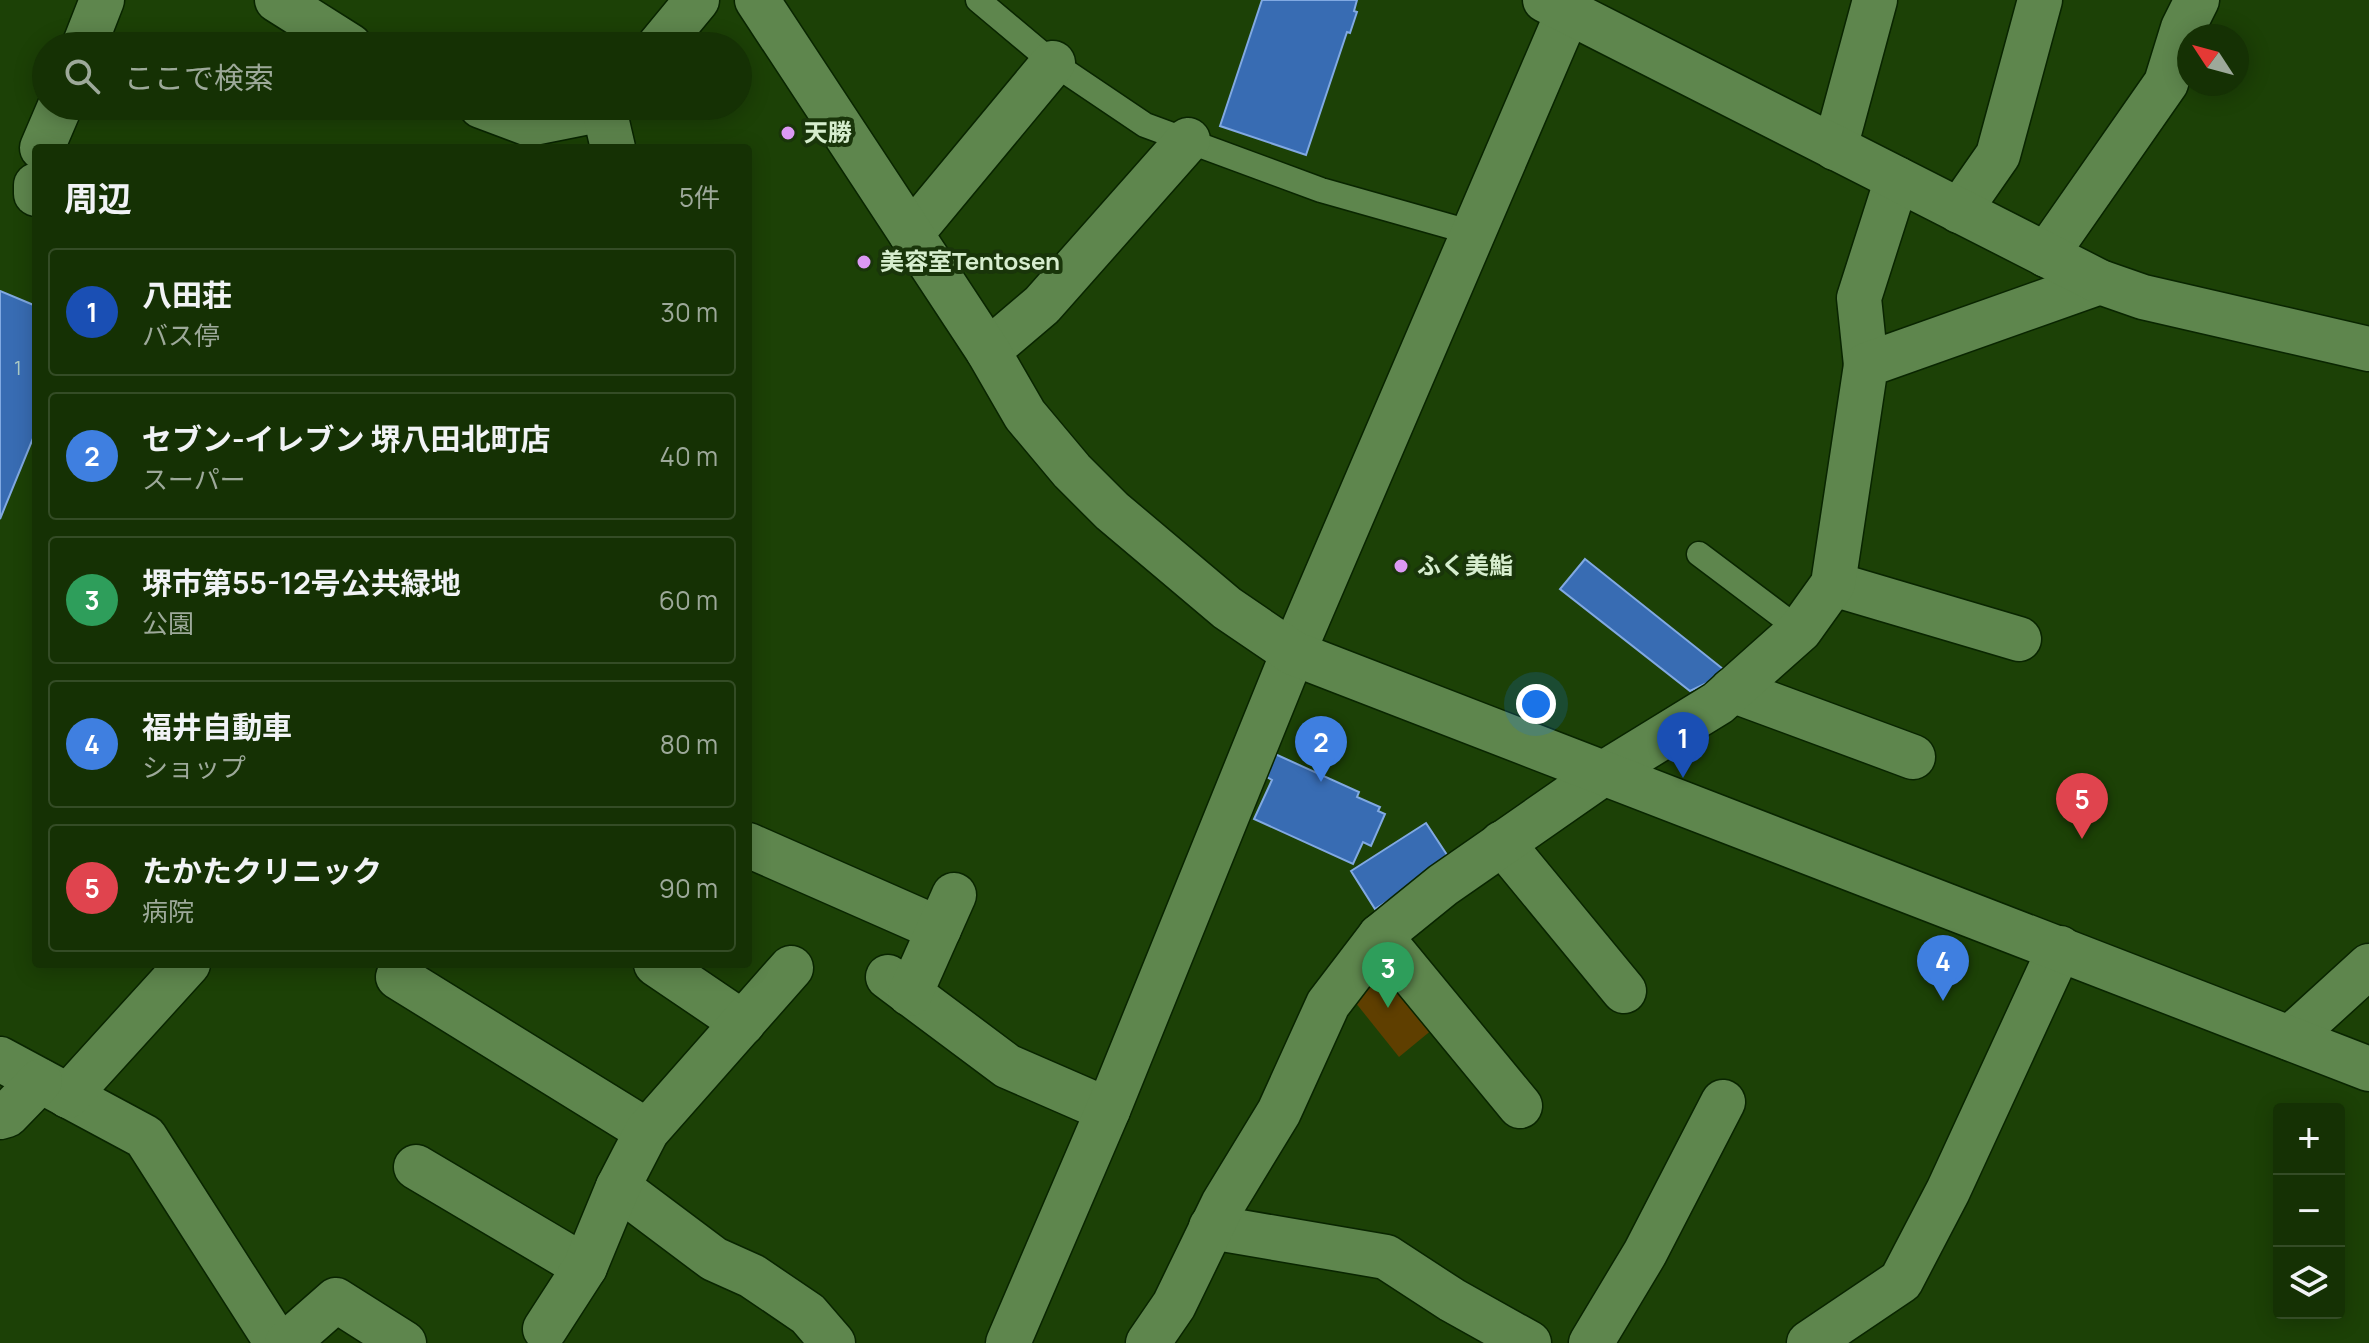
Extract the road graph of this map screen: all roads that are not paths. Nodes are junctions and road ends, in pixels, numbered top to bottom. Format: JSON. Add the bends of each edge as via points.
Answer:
{"nodes":[{"id":1,"x":102,"y":0,"type":"edge"},
{"id":2,"x":277,"y":0,"type":"edge"},
{"id":3,"x":697,"y":0,"type":"edge"},
{"id":4,"x":757,"y":0,"type":"edge"},
{"id":5,"x":978,"y":0,"type":"edge"},
{"id":6,"x":1875,"y":0,"type":"edge"},
{"id":7,"x":2040,"y":0,"type":"edge"},
{"id":8,"x":2197,"y":0,"type":"edge"},
{"id":9,"x":1557,"y":6,"type":"edge"},
{"id":10,"x":89,"y":32,"type":"edge"},
{"id":11,"x":328,"y":32,"type":"edge"},
{"id":12,"x":671,"y":32,"type":"edge"},
{"id":13,"x":1053,"y":63,"type":"junction"},
{"id":14,"x":54,"y":120,"type":"edge"},
{"id":15,"x":518,"y":120,"type":"edge"},
{"id":16,"x":608,"y":121,"type":"edge"},
{"id":17,"x":1188,"y":140,"type":"junction"},
{"id":18,"x":44,"y":144,"type":"edge"},
{"id":19,"x":1835,"y":148,"type":"junction"},
{"id":20,"x":1897,"y":179,"type":"junction"},
{"id":21,"x":1959,"y":211,"type":"junction"},
{"id":22,"x":1473,"y":233,"type":"junction"},
{"id":23,"x":911,"y":234,"type":"junction"},
{"id":24,"x":2046,"y":255,"type":"junction"},
{"id":25,"x":2100,"y":282,"type":"junction"},
{"id":26,"x":2369,"y":349,"type":"edge"},
{"id":27,"x":988,"y":351,"type":"junction"},
{"id":28,"x":1866,"y":365,"type":"junction"},
{"id":29,"x":1699,"y":554,"type":"dead end"},
{"id":30,"x":1833,"y":584,"type":"junction"},
{"id":31,"x":1800,"y":630,"type":"junction"},
{"id":32,"x":2019,"y":639,"type":"dead end"},
{"id":33,"x":1293,"y":653,"type":"junction"},
{"id":34,"x":1732,"y":690,"type":"junction"},
{"id":35,"x":1913,"y":757,"type":"dead end"},
{"id":36,"x":1604,"y":773,"type":"junction"},
{"id":37,"x":1502,"y":843,"type":"junction"},
{"id":38,"x":752,"y":846,"type":"edge"},
{"id":39,"x":1380,"y":936,"type":"junction"},
{"id":40,"x":2060,"y":948,"type":"junction"},
{"id":41,"x":2369,"y":966,"type":"edge"},
{"id":42,"x":184,"y":968,"type":"edge"},
{"id":43,"x":662,"y":968,"type":"edge"},
{"id":44,"x":791,"y":968,"type":"dead end"},
{"id":45,"x":398,"y":977,"type":"dead end"},
{"id":46,"x":1624,"y":991,"type":"dead end"},
{"id":47,"x":743,"y":1023,"type":"junction"},
{"id":48,"x":2290,"y":1038,"type":"junction"},
{"id":49,"x":0,"y":1059,"type":"edge"},
{"id":50,"x":2369,"y":1069,"type":"edge"},
{"id":51,"x":54,"y":1088,"type":"junction"},
{"id":52,"x":1723,"y":1102,"type":"dead end"},
{"id":53,"x":1520,"y":1106,"type":"dead end"},
{"id":54,"x":1108,"y":1110,"type":"junction"},
{"id":55,"x":0,"y":1117,"type":"edge"},
{"id":56,"x":647,"y":1131,"type":"junction"},
{"id":57,"x":416,"y":1167,"type":"dead end"},
{"id":58,"x":618,"y":1187,"type":"junction"},
{"id":59,"x":1211,"y":1227,"type":"junction"},
{"id":60,"x":585,"y":1267,"type":"junction"},
{"id":61,"x":545,"y":1329,"type":"dead end"},
{"id":62,"x":277,"y":1343,"type":"edge"},
{"id":63,"x":287,"y":1343,"type":"edge"},
{"id":64,"x":404,"y":1343,"type":"edge"},
{"id":65,"x":833,"y":1343,"type":"edge"},
{"id":66,"x":1008,"y":1343,"type":"edge"},
{"id":67,"x":1148,"y":1343,"type":"edge"},
{"id":68,"x":1529,"y":1343,"type":"edge"},
{"id":69,"x":1591,"y":1343,"type":"edge"},
{"id":70,"x":1809,"y":1343,"type":"edge"}],
"edges":[{"from":1,"to":10,"type":"street"},
{"from":2,"to":11,"type":"street"},
{"from":3,"to":12,"type":"street"},
{"from":4,"to":23,"type":"street"},
{"from":5,"to":13,"type":"lane"},
{"from":6,"to":19,"type":"street"},
{"from":7,"to":21,"type":"street","via":[[1998,155]]},
{"from":8,"to":24,"type":"street","via":[[2166,83]]},
{"from":9,"to":19,"type":"street"},
{"from":9,"to":22,"type":"street"},
{"from":13,"to":17,"type":"lane","via":[[1145,125]]},
{"from":13,"to":23,"type":"street"},
{"from":14,"to":18,"type":"street"},
{"from":15,"to":16,"type":"street"},
{"from":17,"to":22,"type":"lane","via":[[1321,190]]},
{"from":17,"to":27,"type":"street","via":[[1042,305]]},
{"from":19,"to":20,"type":"street"},
{"from":20,"to":21,"type":"street"},
{"from":20,"to":28,"type":"street","via":[[1859,298]]},
{"from":21,"to":24,"type":"street"},
{"from":22,"to":33,"type":"street"},
{"from":23,"to":27,"type":"street"},
{"from":24,"to":25,"type":"street"},
{"from":25,"to":26,"type":"street","via":[[2143,297]]},
{"from":25,"to":28,"type":"street"},
{"from":27,"to":33,"type":"street","via":[[1025,415],[1102,501],[1227,608]]},
{"from":28,"to":30,"type":"street"},
{"from":29,"to":31,"type":"lane"},
{"from":30,"to":31,"type":"street"},
{"from":30,"to":32,"type":"street"},
{"from":31,"to":34,"type":"street"},
{"from":33,"to":36,"type":"street"},
{"from":33,"to":54,"type":"street"},
{"from":34,"to":35,"type":"street"},
{"from":34,"to":36,"type":"street"},
{"from":36,"to":37,"type":"street"},
{"from":36,"to":40,"type":"street"},
{"from":37,"to":39,"type":"street"},
{"from":37,"to":46,"type":"street"},
{"from":38,"to":54,"type":"street","via":[[946,912],[899,986],[1007,1066]]},
{"from":39,"to":53,"type":"street"},
{"from":39,"to":59,"type":"street","via":[[1328,1004],[1279,1112]]},
{"from":40,"to":48,"type":"street"},
{"from":40,"to":70,"type":"street","via":[[1901,1281]]},
{"from":41,"to":48,"type":"street"},
{"from":42,"to":51,"type":"street"},
{"from":43,"to":47,"type":"street"},
{"from":44,"to":47,"type":"street"},
{"from":45,"to":56,"type":"street"},
{"from":47,"to":56,"type":"street"},
{"from":48,"to":50,"type":"street"},
{"from":49,"to":51,"type":"street"},
{"from":51,"to":55,"type":"street"},
{"from":51,"to":62,"type":"street","via":[[145,1137]]},
{"from":52,"to":69,"type":"street","via":[[1645,1253]]},
{"from":54,"to":66,"type":"street"},
{"from":56,"to":58,"type":"street"},
{"from":57,"to":60,"type":"street"},
{"from":58,"to":60,"type":"street"},
{"from":58,"to":65,"type":"street","via":[[714,1259],[752,1276],[808,1314]]},
{"from":59,"to":67,"type":"street","via":[[1174,1305]]},
{"from":59,"to":68,"type":"street","via":[[1386,1257]]},
{"from":60,"to":61,"type":"street"},
{"from":63,"to":64,"type":"street","via":[[336,1300]]}]}
